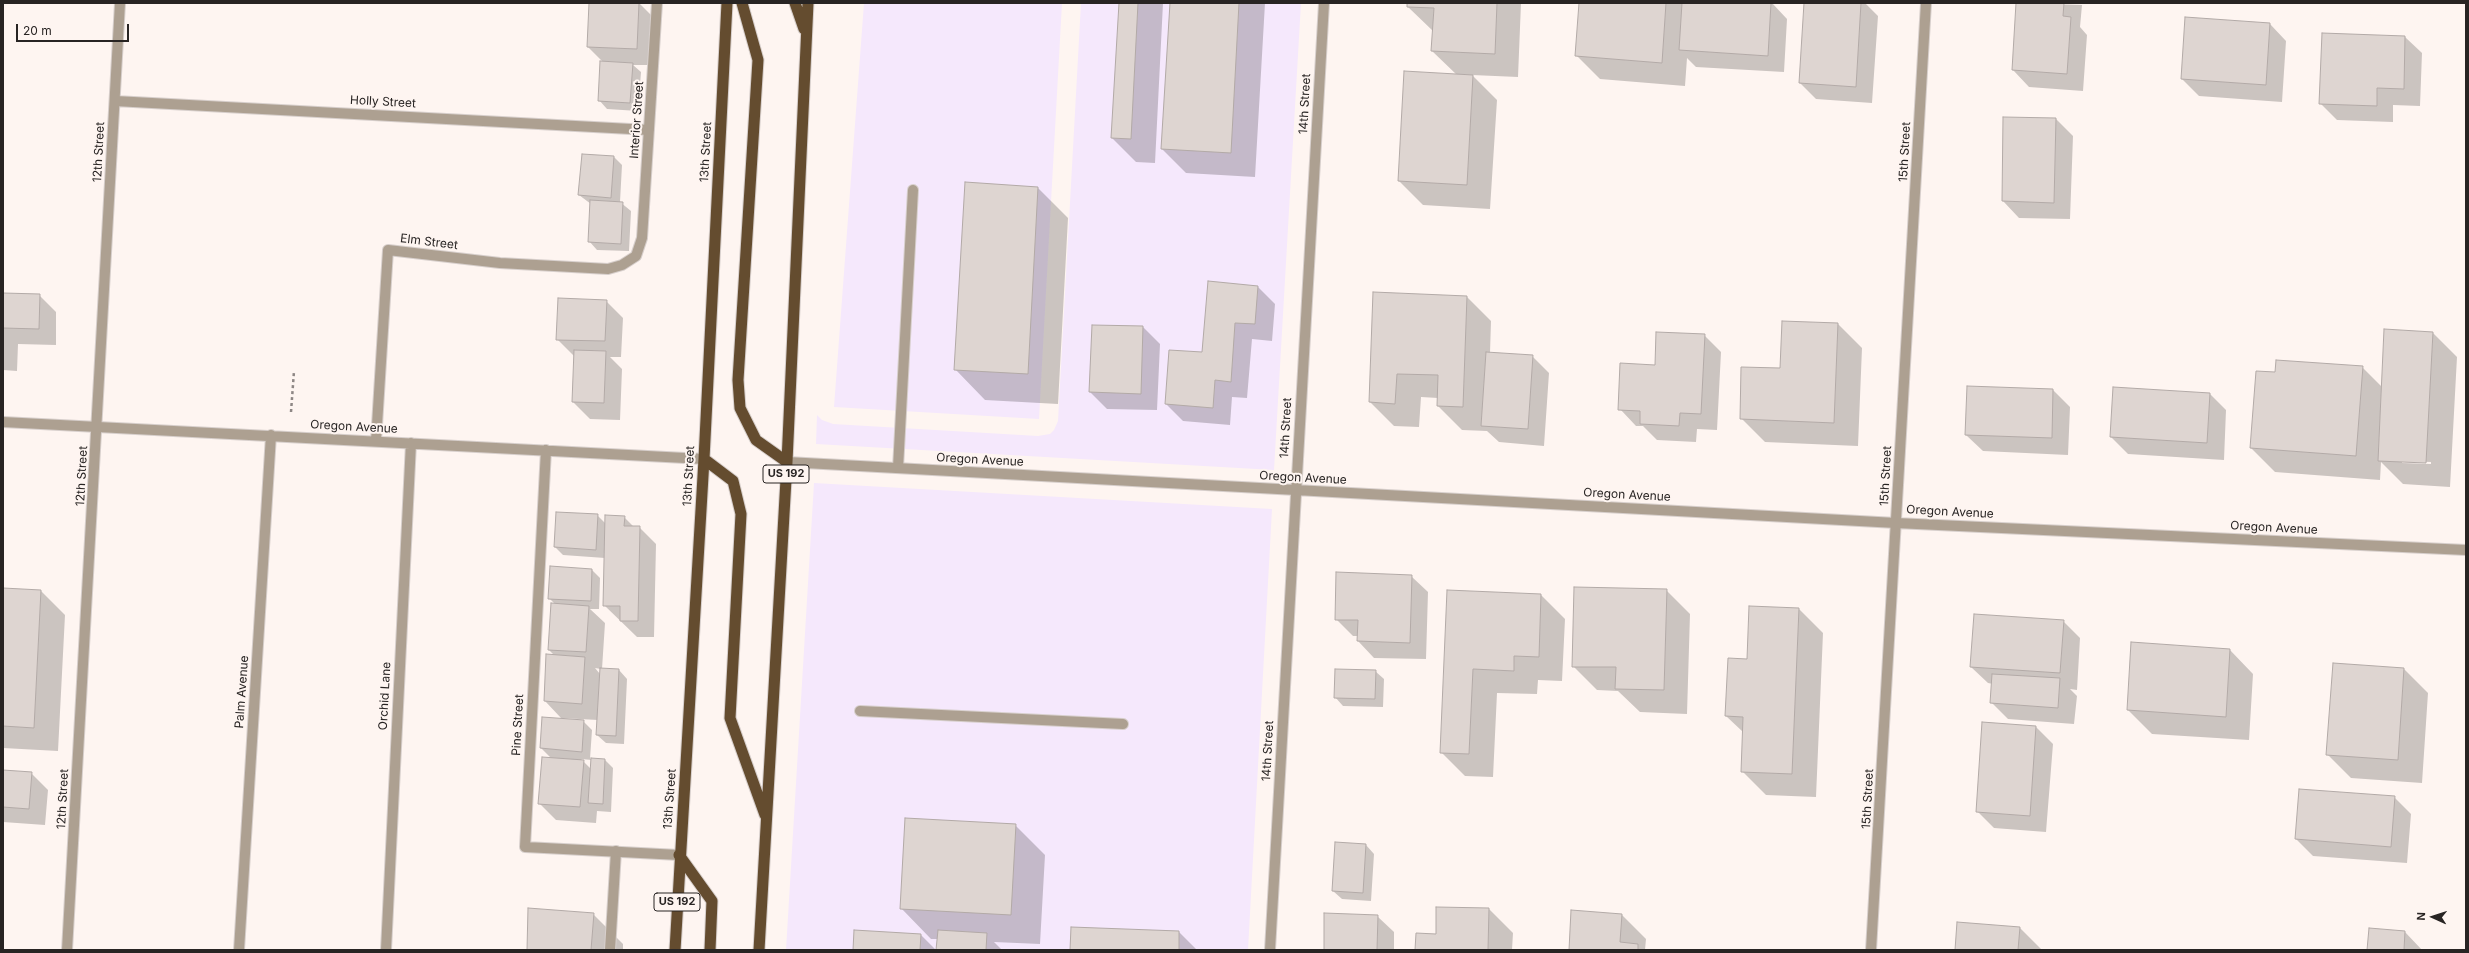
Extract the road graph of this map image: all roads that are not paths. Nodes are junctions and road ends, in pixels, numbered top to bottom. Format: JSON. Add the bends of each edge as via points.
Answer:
{"nodes":[{"id":1,"x":120,"y":3,"type":"edge"},
{"id":2,"x":657,"y":3,"type":"edge"},
{"id":3,"x":727,"y":3,"type":"edge"},
{"id":4,"x":742,"y":3,"type":"edge"},
{"id":5,"x":796,"y":3,"type":"edge"},
{"id":6,"x":808,"y":3,"type":"edge"},
{"id":7,"x":1324,"y":3,"type":"edge"},
{"id":8,"x":1926,"y":3,"type":"edge"},
{"id":9,"x":806,"y":35,"type":"junction"},
{"id":10,"x":115,"y":101,"type":"junction"},
{"id":11,"x":649,"y":130,"type":"junction"},
{"id":12,"x":913,"y":190,"type":"dead end"},
{"id":13,"x":642,"y":238,"type":"joint"},
{"id":14,"x":3,"y":422,"type":"edge"},
{"id":15,"x":98,"y":427,"type":"junction"},
{"id":16,"x":271,"y":435,"type":"junction"},
{"id":17,"x":376,"y":441,"type":"junction"},
{"id":18,"x":411,"y":443,"type":"junction"},
{"id":19,"x":546,"y":450,"type":"junction"},
{"id":20,"x":704,"y":458,"type":"junction"},
{"id":21,"x":787,"y":462,"type":"junction"},
{"id":22,"x":898,"y":468,"type":"junction"},
{"id":23,"x":1295,"y":491,"type":"junction"},
{"id":24,"x":1896,"y":523,"type":"junction"},
{"id":25,"x":2466,"y":550,"type":"edge"},
{"id":26,"x":860,"y":710,"type":"dead end"},
{"id":27,"x":1122,"y":724,"type":"dead end"},
{"id":28,"x":767,"y":820,"type":"junction"},
{"id":29,"x":616,"y":852,"type":"junction"},
{"id":30,"x":679,"y":855,"type":"junction"},
{"id":31,"x":67,"y":950,"type":"edge"},
{"id":32,"x":239,"y":950,"type":"edge"},
{"id":33,"x":386,"y":950,"type":"edge"},
{"id":34,"x":610,"y":950,"type":"edge"},
{"id":35,"x":675,"y":950,"type":"edge"},
{"id":36,"x":710,"y":950,"type":"edge"},
{"id":37,"x":759,"y":950,"type":"edge"},
{"id":38,"x":1270,"y":950,"type":"edge"},
{"id":39,"x":1871,"y":950,"type":"edge"}],
"edges":[{"from":1,"to":10,"type":"street","name":"12th Street"},
{"from":2,"to":11,"type":"street","name":"Interior Street"},
{"from":3,"to":20,"type":"highway","name":"13th Street","number":"US 192"},
{"from":4,"to":21,"type":"highway","via":[[758,60],[738,380],[740,408],[756,440]]},
{"from":5,"to":9,"type":"highway"},
{"from":6,"to":9,"type":"highway","number":"US 192"},
{"from":7,"to":23,"type":"street","name":"14th Street"},
{"from":8,"to":24,"type":"street","name":"15th Street"},
{"from":9,"to":21,"type":"highway","number":"US 192"},
{"from":10,"to":11,"type":"street","name":"Holly Street"},
{"from":10,"to":15,"type":"street","name":"12th Street"},
{"from":11,"to":13,"type":"street","name":"Interior Street"},
{"from":12,"to":22,"type":"street"},
{"from":13,"to":17,"type":"street","name":"Elm Street","via":[[636,256],[622,265],[608,269],[500,263],[388,250]]},
{"from":14,"to":15,"type":"street","name":"Oregon Avenue"},
{"from":15,"to":16,"type":"street","name":"Oregon Avenue"},
{"from":15,"to":31,"type":"street","name":"12th Street"},
{"from":16,"to":17,"type":"street","name":"Oregon Avenue"},
{"from":16,"to":32,"type":"street","name":"Palm Avenue"},
{"from":17,"to":18,"type":"street","name":"Oregon Avenue"},
{"from":18,"to":19,"type":"street","name":"Oregon Avenue"},
{"from":18,"to":33,"type":"street","name":"Orchid Lane"},
{"from":19,"to":20,"type":"street","name":"Oregon Avenue"},
{"from":19,"to":29,"type":"street","name":"Pine Street","via":[[525,847]]},
{"from":20,"to":28,"type":"highway","via":[[733,480],[741,514],[730,718]]},
{"from":20,"to":30,"type":"highway","name":"13th Street","number":"US 192"},
{"from":21,"to":22,"type":"street","name":"Oregon Avenue"},
{"from":21,"to":28,"type":"highway","number":"US 192"},
{"from":22,"to":23,"type":"street","name":"Oregon Avenue"},
{"from":23,"to":24,"type":"street","name":"Oregon Avenue"},
{"from":23,"to":38,"type":"street","name":"14th Street"},
{"from":24,"to":25,"type":"street","name":"Oregon Avenue"},
{"from":24,"to":39,"type":"street","name":"15th Street"},
{"from":26,"to":27,"type":"street"},
{"from":28,"to":37,"type":"highway","number":"US 192"},
{"from":29,"to":30,"type":"street","name":"Pine Street"},
{"from":29,"to":34,"type":"street"},
{"from":30,"to":35,"type":"highway","name":"13th Street","number":"US 192"},
{"from":30,"to":36,"type":"highway","via":[[712,901]]}]}
